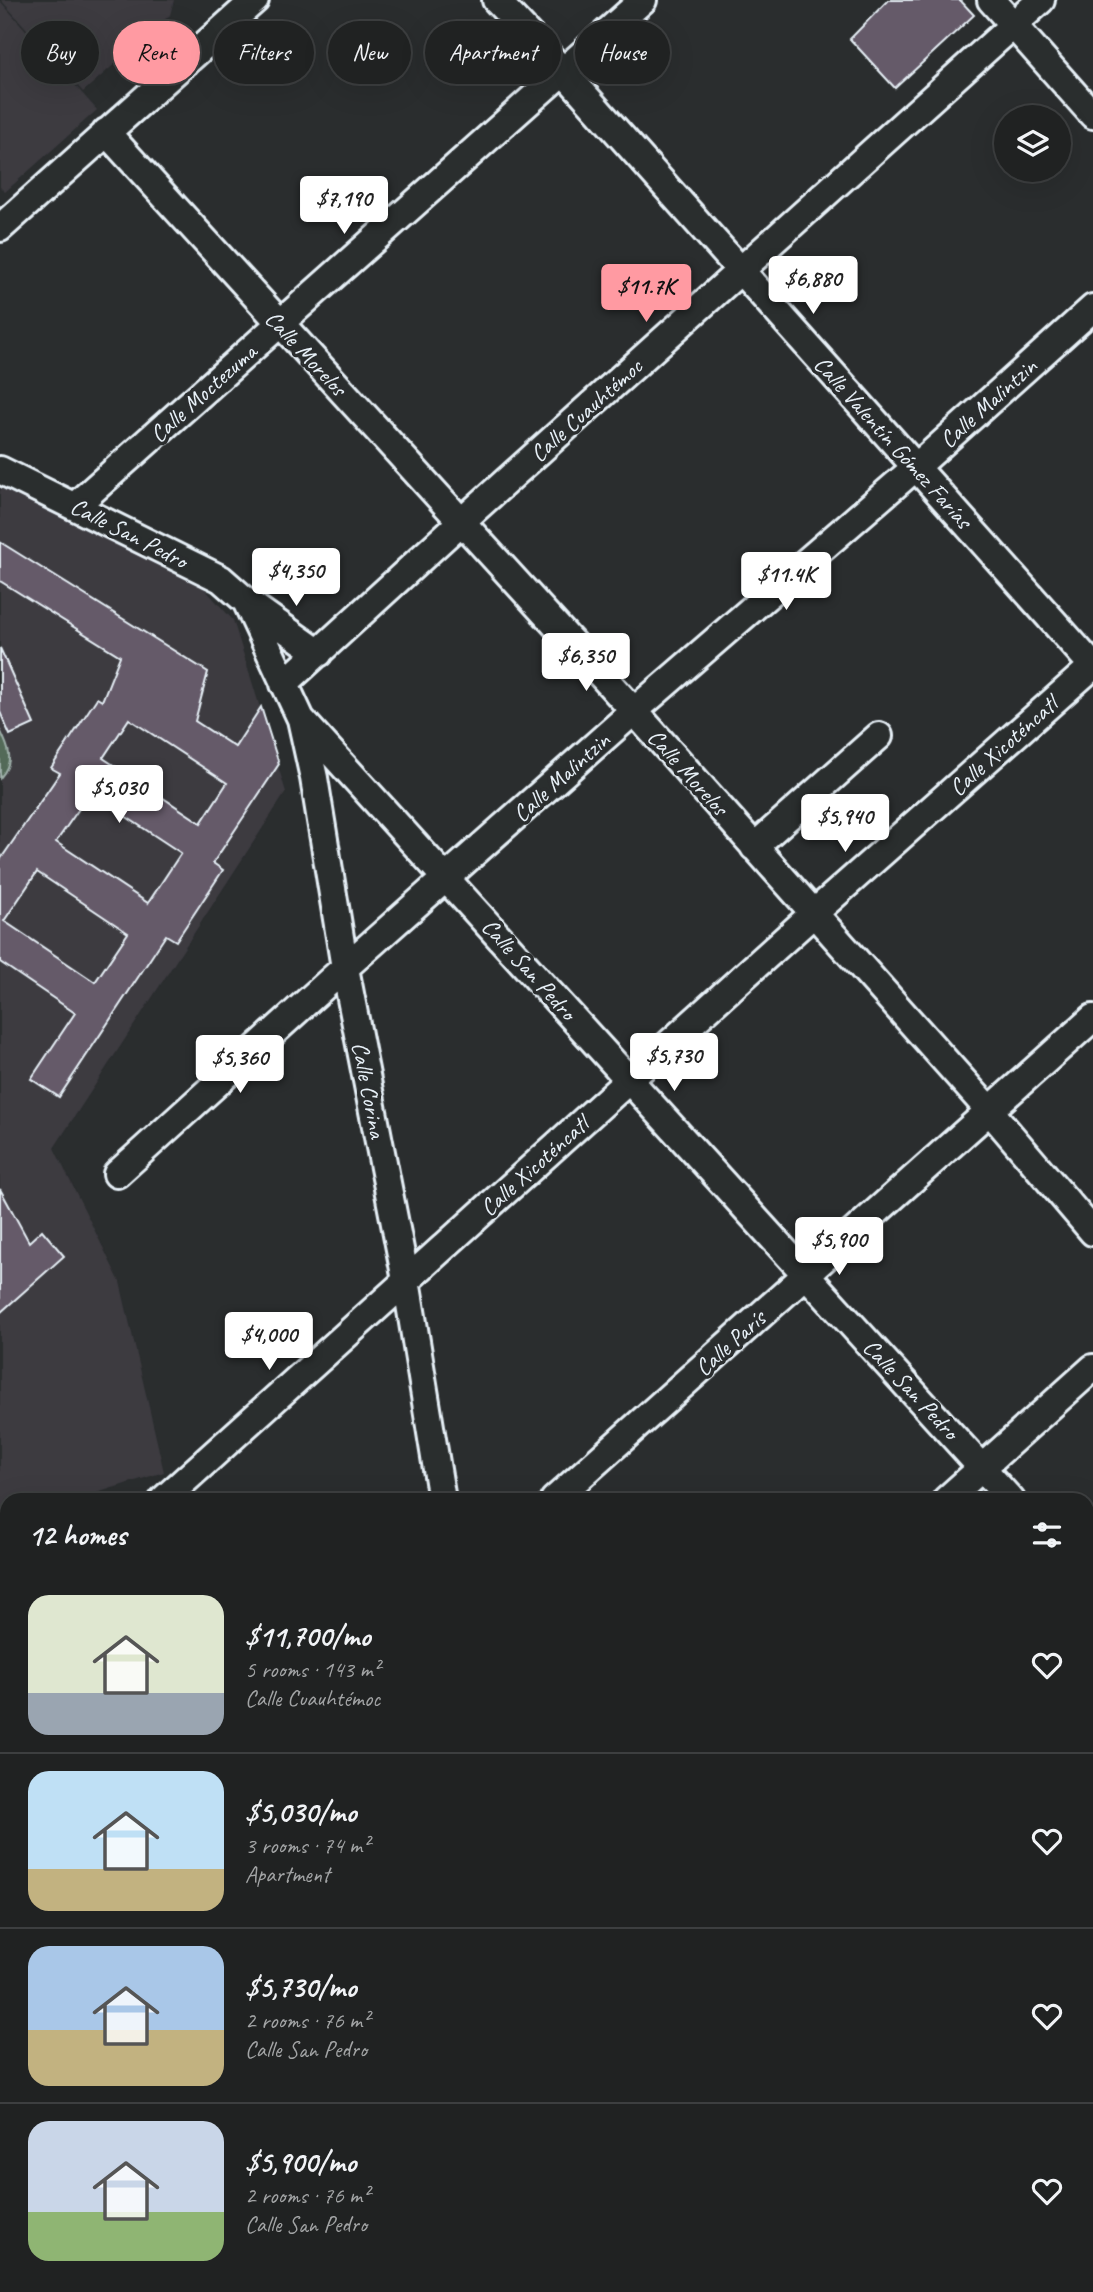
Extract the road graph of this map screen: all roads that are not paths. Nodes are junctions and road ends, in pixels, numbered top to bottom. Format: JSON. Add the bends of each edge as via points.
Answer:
{"nodes":[{"id":1,"x":255,"y":0,"type":"edge"},
{"id":2,"x":496,"y":0,"type":"edge"},
{"id":3,"x":643,"y":0,"type":"edge"},
{"id":4,"x":991,"y":0,"type":"edge"},
{"id":5,"x":1041,"y":0,"type":"edge"},
{"id":6,"x":228,"y":10,"type":"edge"},
{"id":7,"x":1013,"y":25,"type":"junction"},
{"id":8,"x":563,"y":71,"type":"junction"},
{"id":9,"x":1093,"y":115,"type":"edge"},
{"id":10,"x":106,"y":132,"type":"junction"},
{"id":11,"x":0,"y":228,"type":"edge"},
{"id":12,"x":741,"y":271,"type":"junction"},
{"id":13,"x":1093,"y":308,"type":"edge"},
{"id":14,"x":280,"y":325,"type":"junction"},
{"id":15,"x":916,"y":467,"type":"junction"},
{"id":16,"x":0,"y":470,"type":"edge"},
{"id":17,"x":75,"y":506,"type":"junction"},
{"id":18,"x":462,"y":521,"type":"junction"},
{"id":19,"x":246,"y":601,"type":"junction"},
{"id":20,"x":319,"y":653,"type":"junction"},
{"id":21,"x":1093,"y":666,"type":"edge"},
{"id":22,"x":284,"y":684,"type":"junction"},
{"id":23,"x":634,"y":712,"type":"junction"},
{"id":24,"x":301,"y":719,"type":"junction"},
{"id":25,"x":879,"y":736,"type":"dead end"},
{"id":26,"x":754,"y":847,"type":"junction"},
{"id":27,"x":447,"y":879,"type":"junction"},
{"id":28,"x":813,"y":914,"type":"junction"},
{"id":29,"x":345,"y":968,"type":"junction"},
{"id":30,"x":1093,"y":1018,"type":"edge"},
{"id":31,"x":630,"y":1080,"type":"junction"},
{"id":32,"x":989,"y":1110,"type":"junction"},
{"id":33,"x":117,"y":1174,"type":"dead end"},
{"id":34,"x":1093,"y":1232,"type":"edge"},
{"id":35,"x":806,"y":1275,"type":"junction"},
{"id":36,"x":406,"y":1280,"type":"junction"},
{"id":37,"x":1093,"y":1368,"type":"edge"},
{"id":38,"x":983,"y":1467,"type":"junction"},
{"id":39,"x":171,"y":1493,"type":"edge"},
{"id":40,"x":441,"y":1493,"type":"edge"},
{"id":41,"x":562,"y":1493,"type":"edge"},
{"id":42,"x":954,"y":1493,"type":"edge"},
{"id":43,"x":1006,"y":1493,"type":"edge"}],
"edges":[{"from":1,"to":6,"type":"street"},
{"from":2,"to":8,"type":"street","name":"Calle Valentín Gómez Farías"},
{"from":3,"to":8,"type":"street","name":"Calle Moctezuma"},
{"from":4,"to":7,"type":"street"},
{"from":5,"to":7,"type":"street","name":"Calle Cuauhtémoc"},
{"from":6,"to":10,"type":"street"},
{"from":7,"to":9,"type":"street"},
{"from":7,"to":12,"type":"street","name":"Calle Cuauhtémoc"},
{"from":8,"to":12,"type":"street","name":"Calle Valentín Gómez Farías"},
{"from":8,"to":14,"type":"street","name":"Calle Moctezuma"},
{"from":10,"to":11,"type":"street"},
{"from":10,"to":14,"type":"street","name":"Calle Morelos"},
{"from":12,"to":15,"type":"street","name":"Calle Valentín Gómez Farías"},
{"from":12,"to":18,"type":"street","name":"Calle Cuauhtémoc"},
{"from":13,"to":15,"type":"street","name":"Calle Malintzin"},
{"from":14,"to":17,"type":"street","name":"Calle Moctezuma"},
{"from":14,"to":18,"type":"street","name":"Calle Morelos"},
{"from":15,"to":21,"type":"street","name":"Calle Valentín Gómez Farías"},
{"from":15,"to":23,"type":"street","name":"Calle Malintzin"},
{"from":16,"to":17,"type":"street","name":"Calle San Pedro"},
{"from":17,"to":19,"type":"street","name":"Calle San Pedro","via":[[221,579]]},
{"from":18,"to":20,"type":"street","name":"Calle Cuauhtémoc"},
{"from":18,"to":23,"type":"street","name":"Calle Morelos"},
{"from":19,"to":20,"type":"street"},
{"from":19,"to":22,"type":"street","name":"Calle San Pedro"},
{"from":20,"to":22,"type":"street","name":"Calle Cuauhtémoc"},
{"from":21,"to":28,"type":"street","name":"Calle Xicoténcatl"},
{"from":22,"to":24,"type":"street","name":"Calle Corina"},
{"from":23,"to":26,"type":"street","name":"Calle Morelos"},
{"from":23,"to":27,"type":"street","name":"Calle Malintzin"},
{"from":24,"to":27,"type":"street","name":"Calle San Pedro"},
{"from":24,"to":29,"type":"street","name":"Calle Corina"},
{"from":25,"to":26,"type":"street"},
{"from":26,"to":28,"type":"street","name":"Calle Morelos"},
{"from":27,"to":29,"type":"street","name":"Calle Malintzin"},
{"from":27,"to":31,"type":"street","name":"Calle San Pedro"},
{"from":28,"to":31,"type":"street","name":"Calle Xicoténcatl"},
{"from":28,"to":32,"type":"street","name":"Calle Morelos"},
{"from":29,"to":33,"type":"street","name":"Calle Malintzin"},
{"from":29,"to":36,"type":"street","name":"Calle Corina"},
{"from":30,"to":32,"type":"street","name":"Calle París"},
{"from":31,"to":35,"type":"street","name":"Calle San Pedro"},
{"from":31,"to":36,"type":"street","name":"Calle Xicoténcatl"},
{"from":32,"to":34,"type":"street","name":"Calle Morelos"},
{"from":32,"to":35,"type":"street","name":"Calle París"},
{"from":35,"to":38,"type":"street","name":"Calle San Pedro"},
{"from":35,"to":41,"type":"street","name":"Calle París"},
{"from":36,"to":39,"type":"street","name":"Calle Xicoténcatl"},
{"from":36,"to":40,"type":"street","name":"Calle Corina"},
{"from":37,"to":38,"type":"street"},
{"from":38,"to":42,"type":"street"},
{"from":38,"to":43,"type":"street","name":"Calle San Pedro"}]}
